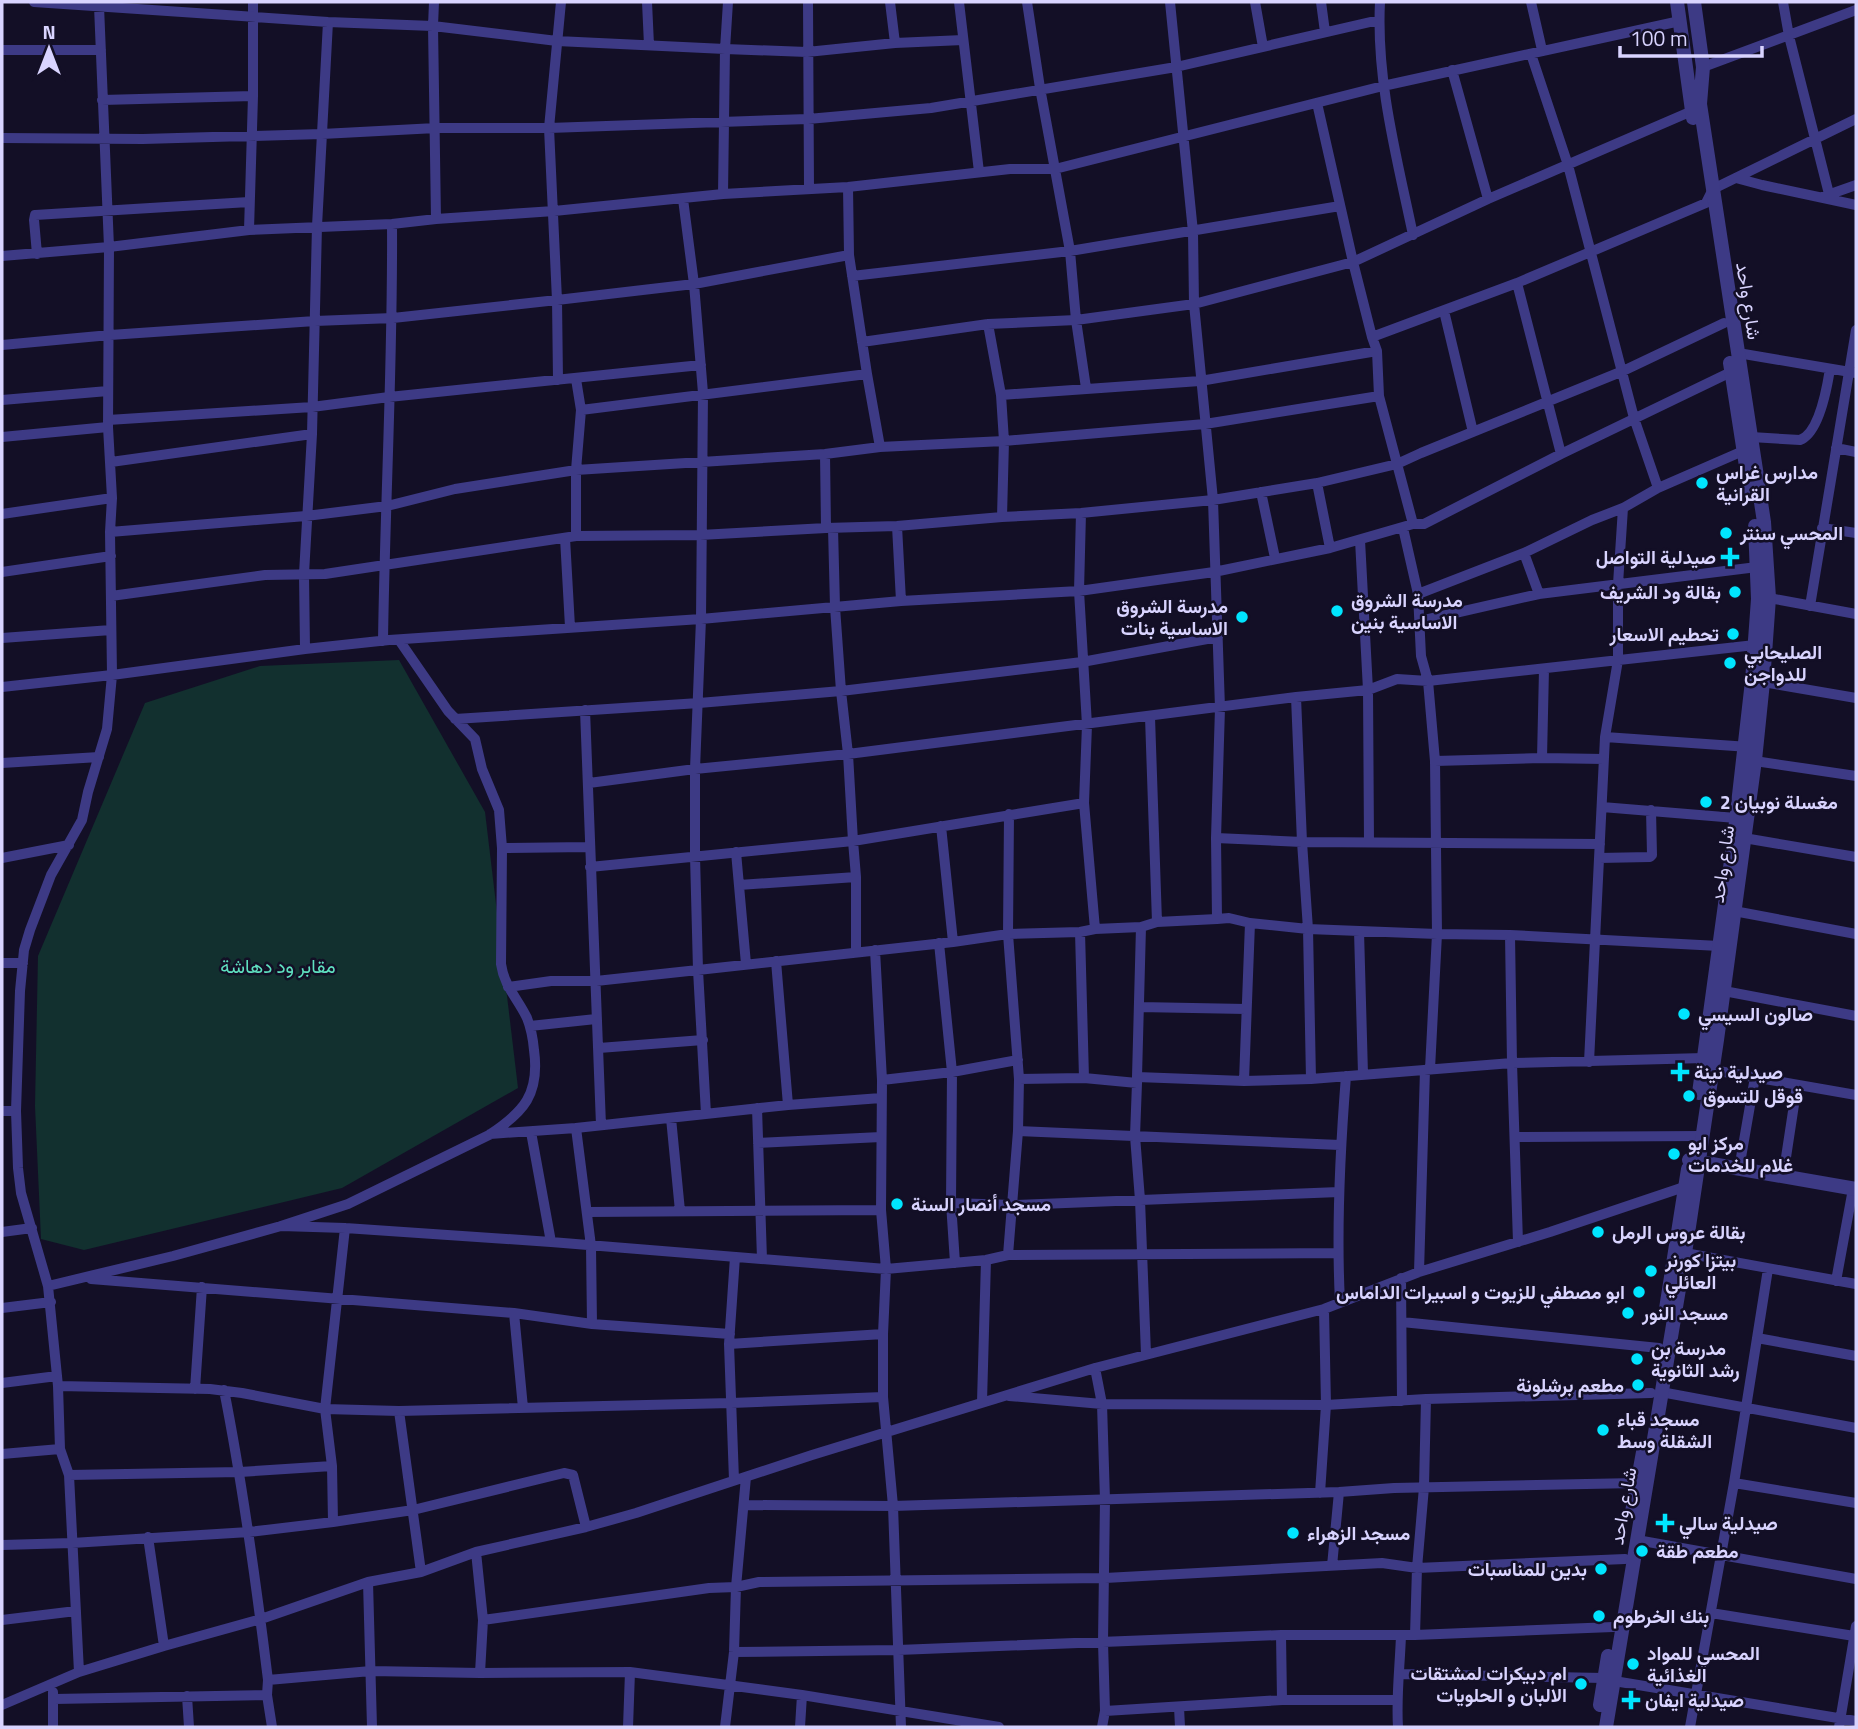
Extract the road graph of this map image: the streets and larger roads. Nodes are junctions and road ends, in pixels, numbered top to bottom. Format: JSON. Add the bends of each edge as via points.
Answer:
{"nodes":[{"id":1,"x":34,"y":2,"type":"edge"},
{"id":2,"x":253,"y":2,"type":"edge"},
{"id":3,"x":434,"y":2,"type":"edge"},
{"id":4,"x":561,"y":2,"type":"edge"},
{"id":5,"x":647,"y":2,"type":"edge"},
{"id":6,"x":728,"y":2,"type":"edge"},
{"id":7,"x":808,"y":2,"type":"edge"},
{"id":8,"x":890,"y":2,"type":"edge"},
{"id":9,"x":959,"y":2,"type":"edge"},
{"id":10,"x":1027,"y":2,"type":"edge"},
{"id":11,"x":1170,"y":2,"type":"edge"},
{"id":12,"x":1255,"y":2,"type":"edge"},
{"id":13,"x":1321,"y":2,"type":"edge"},
{"id":14,"x":1380,"y":2,"type":"edge"},
{"id":15,"x":1531,"y":2,"type":"edge"},
{"id":16,"x":1677,"y":2,"type":"edge"},
{"id":17,"x":1694,"y":2,"type":"edge"},
{"id":18,"x":1783,"y":2,"type":"edge"},
{"id":19,"x":77,"y":3,"type":"edge"},
{"id":20,"x":100,"y":6,"type":"junction"},
{"id":21,"x":1856,"y":10,"type":"edge"},
{"id":22,"x":252,"y":17,"type":"junction"},
{"id":23,"x":1379,"y":20,"type":"junction"},
{"id":24,"x":1680,"y":21,"type":"junction"},
{"id":25,"x":328,"y":22,"type":"junction"},
{"id":26,"x":433,"y":26,"type":"junction"},
{"id":27,"x":1325,"y":32,"type":"junction"},
{"id":28,"x":1789,"y":36,"type":"junction"},
{"id":29,"x":963,"y":40,"type":"junction"},
{"id":30,"x":557,"y":41,"type":"junction"},
{"id":31,"x":895,"y":43,"type":"junction"},
{"id":32,"x":649,"y":46,"type":"junction"},
{"id":33,"x":1263,"y":47,"type":"junction"},
{"id":34,"x":725,"y":49,"type":"junction"},
{"id":35,"x":101,"y":50,"type":"junction"},
{"id":36,"x":2,"y":51,"type":"edge"},
{"id":37,"x":807,"y":52,"type":"junction"},
{"id":38,"x":1536,"y":52,"type":"junction"},
{"id":39,"x":1176,"y":67,"type":"junction"},
{"id":40,"x":1703,"y":67,"type":"junction"},
{"id":41,"x":1452,"y":70,"type":"junction"},
{"id":42,"x":1383,"y":86,"type":"junction"},
{"id":43,"x":1040,"y":88,"type":"junction"},
{"id":44,"x":253,"y":96,"type":"junction"},
{"id":45,"x":102,"y":100,"type":"junction"},
{"id":46,"x":970,"y":102,"type":"junction"},
{"id":47,"x":1317,"y":103,"type":"junction"},
{"id":48,"x":1692,"y":111,"type":"junction"},
{"id":49,"x":808,"y":119,"type":"junction"},
{"id":50,"x":1856,"y":119,"type":"edge"},
{"id":51,"x":723,"y":122,"type":"junction"},
{"id":52,"x":436,"y":128,"type":"junction"},
{"id":53,"x":549,"y":128,"type":"junction"},
{"id":54,"x":321,"y":134,"type":"junction"},
{"id":55,"x":252,"y":135,"type":"junction"},
{"id":56,"x":1184,"y":137,"type":"junction"},
{"id":57,"x":2,"y":138,"type":"edge"},
{"id":58,"x":104,"y":138,"type":"junction"},
{"id":59,"x":1814,"y":140,"type":"junction"},
{"id":60,"x":1568,"y":165,"type":"junction"},
{"id":61,"x":1055,"y":169,"type":"junction"},
{"id":62,"x":979,"y":172,"type":"junction"},
{"id":63,"x":1737,"y":178,"type":"junction"},
{"id":64,"x":1856,"y":185,"type":"edge"},
{"id":65,"x":848,"y":187,"type":"junction"},
{"id":66,"x":809,"y":188,"type":"junction"},
{"id":67,"x":1713,"y":189,"type":"junction"},
{"id":68,"x":723,"y":194,"type":"junction"},
{"id":69,"x":1825,"y":196,"type":"junction"},
{"id":70,"x":683,"y":199,"type":"junction"},
{"id":71,"x":1488,"y":199,"type":"junction"},
{"id":72,"x":249,"y":202,"type":"junction"},
{"id":73,"x":1706,"y":203,"type":"junction"},
{"id":74,"x":1856,"y":205,"type":"edge"},
{"id":75,"x":1340,"y":206,"type":"junction"},
{"id":76,"x":554,"y":211,"type":"junction"},
{"id":77,"x":107,"y":212,"type":"junction"},
{"id":78,"x":436,"y":219,"type":"junction"},
{"id":79,"x":392,"y":224,"type":"junction"},
{"id":80,"x":317,"y":226,"type":"junction"},
{"id":81,"x":249,"y":230,"type":"junction"},
{"id":82,"x":1193,"y":232,"type":"junction"},
{"id":83,"x":1413,"y":235,"type":"junction"},
{"id":84,"x":109,"y":247,"type":"junction"},
{"id":85,"x":1070,"y":251,"type":"junction"},
{"id":86,"x":1590,"y":253,"type":"junction"},
{"id":87,"x":37,"y":254,"type":"junction"},
{"id":88,"x":849,"y":255,"type":"junction"},
{"id":89,"x":2,"y":256,"type":"edge"},
{"id":90,"x":1353,"y":262,"type":"junction"},
{"id":91,"x":852,"y":276,"type":"junction"},
{"id":92,"x":1517,"y":283,"type":"junction"},
{"id":93,"x":694,"y":284,"type":"junction"},
{"id":94,"x":557,"y":300,"type":"junction"},
{"id":95,"x":1194,"y":304,"type":"junction"},
{"id":96,"x":1444,"y":311,"type":"junction"},
{"id":97,"x":393,"y":318,"type":"junction"},
{"id":98,"x":1076,"y":320,"type":"junction"},
{"id":99,"x":315,"y":321,"type":"junction"},
{"id":100,"x":1724,"y":323,"type":"junction"},
{"id":101,"x":988,"y":324,"type":"junction"},
{"id":102,"x":1856,"y":330,"type":"edge"},
{"id":103,"x":110,"y":335,"type":"junction"},
{"id":104,"x":1372,"y":337,"type":"junction"},
{"id":105,"x":862,"y":342,"type":"junction"},
{"id":106,"x":2,"y":345,"type":"edge"},
{"id":107,"x":1377,"y":351,"type":"junction"},
{"id":108,"x":1738,"y":354,"type":"junction"},
{"id":109,"x":701,"y":365,"type":"junction"},
{"id":110,"x":1830,"y":369,"type":"junction"},
{"id":111,"x":1623,"y":370,"type":"junction"},
{"id":112,"x":1731,"y":372,"type":"junction"},
{"id":113,"x":1853,"y":372,"type":"edge"},
{"id":114,"x":867,"y":374,"type":"junction"},
{"id":115,"x":576,"y":379,"type":"junction"},
{"id":116,"x":558,"y":380,"type":"junction"},
{"id":117,"x":1200,"y":381,"type":"junction"},
{"id":118,"x":1086,"y":388,"type":"junction"},
{"id":119,"x":108,"y":391,"type":"junction"},
{"id":120,"x":703,"y":393,"type":"junction"},
{"id":121,"x":1001,"y":395,"type":"junction"},
{"id":122,"x":1379,"y":396,"type":"junction"},
{"id":123,"x":389,"y":397,"type":"junction"},
{"id":124,"x":2,"y":400,"type":"edge"},
{"id":125,"x":1547,"y":402,"type":"junction"},
{"id":126,"x":312,"y":407,"type":"junction"},
{"id":127,"x":581,"y":410,"type":"junction"},
{"id":128,"x":1634,"y":418,"type":"junction"},
{"id":129,"x":108,"y":424,"type":"junction"},
{"id":130,"x":1205,"y":424,"type":"junction"},
{"id":131,"x":1473,"y":432,"type":"junction"},
{"id":132,"x":312,"y":434,"type":"junction"},
{"id":133,"x":2,"y":437,"type":"edge"},
{"id":134,"x":1751,"y":437,"type":"junction"},
{"id":135,"x":1004,"y":442,"type":"junction"},
{"id":136,"x":880,"y":447,"type":"junction"},
{"id":137,"x":1836,"y":449,"type":"junction"},
{"id":138,"x":1856,"y":452,"type":"edge"},
{"id":139,"x":1747,"y":453,"type":"junction"},
{"id":140,"x":825,"y":454,"type":"junction"},
{"id":141,"x":1561,"y":454,"type":"junction"},
{"id":142,"x":111,"y":462,"type":"junction"},
{"id":143,"x":702,"y":462,"type":"junction"},
{"id":144,"x":1397,"y":464,"type":"junction"},
{"id":145,"x":576,"y":470,"type":"junction"},
{"id":146,"x":1317,"y":483,"type":"junction"},
{"id":147,"x":1658,"y":488,"type":"junction"},
{"id":148,"x":1261,"y":492,"type":"junction"},
{"id":149,"x":112,"y":498,"type":"junction"},
{"id":150,"x":1213,"y":500,"type":"junction"},
{"id":151,"x":387,"y":506,"type":"junction"},
{"id":152,"x":1623,"y":508,"type":"junction"},
{"id":153,"x":1080,"y":513,"type":"junction"},
{"id":154,"x":2,"y":514,"type":"edge"},
{"id":155,"x":306,"y":516,"type":"junction"},
{"id":156,"x":1002,"y":517,"type":"junction"},
{"id":157,"x":897,"y":526,"type":"junction"},
{"id":158,"x":1408,"y":526,"type":"junction"},
{"id":159,"x":830,"y":528,"type":"junction"},
{"id":160,"x":1822,"y":528,"type":"junction"},
{"id":161,"x":110,"y":532,"type":"junction"},
{"id":162,"x":1856,"y":533,"type":"edge"},
{"id":163,"x":700,"y":535,"type":"junction"},
{"id":164,"x":570,"y":537,"type":"junction"},
{"id":165,"x":1360,"y":540,"type":"junction"},
{"id":166,"x":1330,"y":548,"type":"junction"},
{"id":167,"x":1524,"y":553,"type":"junction"},
{"id":168,"x":111,"y":556,"type":"junction"},
{"id":169,"x":1275,"y":558,"type":"junction"},
{"id":170,"x":384,"y":566,"type":"junction"},
{"id":171,"x":1757,"y":567,"type":"junction"},
{"id":172,"x":2,"y":572,"type":"edge"},
{"id":173,"x":1214,"y":572,"type":"junction"},
{"id":174,"x":304,"y":574,"type":"junction"},
{"id":175,"x":1618,"y":584,"type":"junction"},
{"id":176,"x":1079,"y":591,"type":"junction"},
{"id":177,"x":1418,"y":594,"type":"junction"},
{"id":178,"x":1539,"y":594,"type":"junction"},
{"id":179,"x":111,"y":596,"type":"junction"},
{"id":180,"x":1769,"y":598,"type":"junction"},
{"id":181,"x":901,"y":601,"type":"junction"},
{"id":182,"x":1810,"y":606,"type":"junction"},
{"id":183,"x":835,"y":607,"type":"junction"},
{"id":184,"x":1856,"y":614,"type":"edge"},
{"id":185,"x":701,"y":619,"type":"junction"},
{"id":186,"x":1420,"y":621,"type":"junction"},
{"id":187,"x":570,"y":627,"type":"junction"},
{"id":188,"x":111,"y":630,"type":"junction"},
{"id":189,"x":2,"y":638,"type":"edge"},
{"id":190,"x":1218,"y":638,"type":"junction"},
{"id":191,"x":399,"y":640,"type":"junction"},
{"id":192,"x":383,"y":641,"type":"junction"},
{"id":193,"x":1755,"y":645,"type":"junction"},
{"id":194,"x":305,"y":649,"type":"junction"},
{"id":195,"x":1618,"y":660,"type":"junction"},
{"id":196,"x":1082,"y":662,"type":"junction"},
{"id":197,"x":1544,"y":669,"type":"junction"},
{"id":198,"x":112,"y":675,"type":"junction"},
{"id":199,"x":1428,"y":681,"type":"junction"},
{"id":200,"x":1763,"y":682,"type":"junction"},
{"id":201,"x":2,"y":687,"type":"edge"},
{"id":202,"x":1368,"y":690,"type":"junction"},
{"id":203,"x":841,"y":691,"type":"junction"},
{"id":204,"x":1296,"y":697,"type":"junction"},
{"id":205,"x":1856,"y":698,"type":"edge"},
{"id":206,"x":699,"y":703,"type":"junction"},
{"id":207,"x":1220,"y":708,"type":"junction"},
{"id":208,"x":585,"y":710,"type":"junction"},
{"id":209,"x":1150,"y":717,"type":"junction"},
{"id":210,"x":455,"y":719,"type":"junction"},
{"id":211,"x":1087,"y":725,"type":"junction"},
{"id":212,"x":1605,"y":737,"type":"junction"},
{"id":213,"x":1750,"y":753,"type":"junction"},
{"id":214,"x":848,"y":754,"type":"junction"},
{"id":215,"x":99,"y":757,"type":"junction"},
{"id":216,"x":1542,"y":758,"type":"junction"},
{"id":217,"x":1604,"y":759,"type":"junction"},
{"id":218,"x":1435,"y":761,"type":"junction"},
{"id":219,"x":2,"y":763,"type":"edge"},
{"id":220,"x":695,"y":769,"type":"junction"},
{"id":221,"x":1856,"y":776,"type":"edge"},
{"id":222,"x":589,"y":783,"type":"junction"},
{"id":223,"x":1084,"y":803,"type":"junction"},
{"id":224,"x":1602,"y":807,"type":"junction"},
{"id":225,"x":1651,"y":810,"type":"junction"},
{"id":226,"x":1009,"y":814,"type":"junction"},
{"id":227,"x":1737,"y":818,"type":"junction"},
{"id":228,"x":941,"y":826,"type":"junction"},
{"id":229,"x":1216,"y":838,"type":"junction"},
{"id":230,"x":1744,"y":838,"type":"junction"},
{"id":231,"x":853,"y":841,"type":"junction"},
{"id":232,"x":1302,"y":842,"type":"junction"},
{"id":233,"x":1369,"y":842,"type":"junction"},
{"id":234,"x":1434,"y":842,"type":"junction"},
{"id":235,"x":1600,"y":844,"type":"junction"},
{"id":236,"x":69,"y":845,"type":"junction"},
{"id":237,"x":589,"y":847,"type":"junction"},
{"id":238,"x":502,"y":848,"type":"junction"},
{"id":239,"x":736,"y":852,"type":"junction"},
{"id":240,"x":695,"y":856,"type":"junction"},
{"id":241,"x":1856,"y":857,"type":"edge"},
{"id":242,"x":2,"y":858,"type":"edge"},
{"id":243,"x":1599,"y":858,"type":"junction"},
{"id":244,"x":590,"y":867,"type":"junction"},
{"id":245,"x":856,"y":877,"type":"junction"},
{"id":246,"x":739,"y":885,"type":"junction"},
{"id":247,"x":1734,"y":912,"type":"junction"},
{"id":248,"x":1217,"y":919,"type":"junction"},
{"id":249,"x":1157,"y":922,"type":"junction"},
{"id":250,"x":1250,"y":923,"type":"junction"},
{"id":251,"x":1142,"y":927,"type":"junction"},
{"id":252,"x":1095,"y":929,"type":"junction"},
{"id":253,"x":1308,"y":929,"type":"junction"},
{"id":254,"x":1727,"y":930,"type":"junction"},
{"id":255,"x":1359,"y":931,"type":"junction"},
{"id":256,"x":1080,"y":932,"type":"junction"},
{"id":257,"x":1009,"y":934,"type":"junction"},
{"id":258,"x":1437,"y":934,"type":"junction"},
{"id":259,"x":1856,"y":934,"type":"edge"},
{"id":260,"x":1510,"y":935,"type":"junction"},
{"id":261,"x":1594,"y":940,"type":"junction"},
{"id":262,"x":953,"y":942,"type":"junction"},
{"id":263,"x":939,"y":943,"type":"junction"},
{"id":264,"x":1719,"y":946,"type":"junction"},
{"id":265,"x":875,"y":950,"type":"junction"},
{"id":266,"x":856,"y":952,"type":"junction"},
{"id":267,"x":776,"y":961,"type":"junction"},
{"id":268,"x":2,"y":963,"type":"edge"},
{"id":269,"x":23,"y":963,"type":"junction"},
{"id":270,"x":746,"y":964,"type":"junction"},
{"id":271,"x":698,"y":970,"type":"junction"},
{"id":272,"x":596,"y":981,"type":"junction"},
{"id":273,"x":508,"y":987,"type":"junction"},
{"id":274,"x":1724,"y":991,"type":"junction"},
{"id":275,"x":1139,"y":1007,"type":"junction"},
{"id":276,"x":1246,"y":1009,"type":"junction"},
{"id":277,"x":1856,"y":1016,"type":"edge"},
{"id":278,"x":596,"y":1019,"type":"junction"},
{"id":279,"x":530,"y":1026,"type":"junction"},
{"id":280,"x":703,"y":1040,"type":"junction"},
{"id":281,"x":598,"y":1048,"type":"junction"},
{"id":282,"x":1018,"y":1060,"type":"junction"},
{"id":283,"x":1590,"y":1062,"type":"junction"},
{"id":284,"x":1512,"y":1063,"type":"junction"},
{"id":285,"x":1708,"y":1064,"type":"junction"},
{"id":286,"x":1428,"y":1069,"type":"junction"},
{"id":287,"x":952,"y":1072,"type":"junction"},
{"id":288,"x":1363,"y":1074,"type":"junction"},
{"id":289,"x":1346,"y":1076,"type":"junction"},
{"id":290,"x":1755,"y":1077,"type":"junction"},
{"id":291,"x":1084,"y":1078,"type":"junction"},
{"id":292,"x":1019,"y":1079,"type":"junction"},
{"id":293,"x":1311,"y":1079,"type":"junction"},
{"id":294,"x":882,"y":1080,"type":"junction"},
{"id":295,"x":1137,"y":1080,"type":"junction"},
{"id":296,"x":1244,"y":1081,"type":"junction"},
{"id":297,"x":1797,"y":1085,"type":"junction"},
{"id":298,"x":1856,"y":1095,"type":"edge"},
{"id":299,"x":881,"y":1098,"type":"junction"},
{"id":300,"x":788,"y":1105,"type":"junction"},
{"id":301,"x":757,"y":1108,"type":"junction"},
{"id":302,"x":2,"y":1111,"type":"edge"},
{"id":303,"x":16,"y":1111,"type":"junction"},
{"id":304,"x":706,"y":1114,"type":"junction"},
{"id":305,"x":671,"y":1118,"type":"junction"},
{"id":306,"x":601,"y":1125,"type":"junction"},
{"id":307,"x":576,"y":1128,"type":"junction"},
{"id":308,"x":1018,"y":1131,"type":"junction"},
{"id":309,"x":530,"y":1132,"type":"junction"},
{"id":310,"x":489,"y":1135,"type":"junction"},
{"id":311,"x":1135,"y":1136,"type":"junction"},
{"id":312,"x":1697,"y":1136,"type":"junction"},
{"id":313,"x":881,"y":1137,"type":"junction"},
{"id":314,"x":1515,"y":1137,"type":"junction"},
{"id":315,"x":758,"y":1143,"type":"junction"},
{"id":316,"x":1340,"y":1145,"type":"junction"},
{"id":317,"x":1694,"y":1160,"type":"junction"},
{"id":318,"x":1739,"y":1169,"type":"junction"},
{"id":319,"x":1783,"y":1177,"type":"junction"},
{"id":320,"x":1689,"y":1186,"type":"junction"},
{"id":321,"x":1855,"y":1189,"type":"edge"},
{"id":322,"x":1339,"y":1192,"type":"junction"},
{"id":323,"x":1140,"y":1200,"type":"junction"},
{"id":324,"x":951,"y":1203,"type":"junction"},
{"id":325,"x":1013,"y":1205,"type":"junction"},
{"id":326,"x":881,"y":1210,"type":"junction"},
{"id":327,"x":680,"y":1211,"type":"junction"},
{"id":328,"x":760,"y":1211,"type":"junction"},
{"id":329,"x":588,"y":1212,"type":"junction"},
{"id":330,"x":281,"y":1226,"type":"junction"},
{"id":331,"x":345,"y":1227,"type":"junction"},
{"id":332,"x":32,"y":1228,"type":"junction"},
{"id":333,"x":2,"y":1232,"type":"edge"},
{"id":334,"x":551,"y":1242,"type":"junction"},
{"id":335,"x":1518,"y":1242,"type":"junction"},
{"id":336,"x":591,"y":1246,"type":"junction"},
{"id":337,"x":1337,"y":1253,"type":"junction"},
{"id":338,"x":1685,"y":1253,"type":"junction"},
{"id":339,"x":1008,"y":1255,"type":"junction"},
{"id":340,"x":1142,"y":1255,"type":"junction"},
{"id":341,"x":735,"y":1257,"type":"junction"},
{"id":342,"x":762,"y":1259,"type":"junction"},
{"id":343,"x":986,"y":1260,"type":"junction"},
{"id":344,"x":955,"y":1263,"type":"junction"},
{"id":345,"x":886,"y":1269,"type":"junction"},
{"id":346,"x":1768,"y":1269,"type":"junction"},
{"id":347,"x":1419,"y":1272,"type":"junction"},
{"id":348,"x":77,"y":1278,"type":"junction"},
{"id":349,"x":1401,"y":1278,"type":"junction"},
{"id":350,"x":1836,"y":1281,"type":"junction"},
{"id":351,"x":1856,"y":1284,"type":"edge"},
{"id":352,"x":48,"y":1286,"type":"junction"},
{"id":353,"x":202,"y":1287,"type":"junction"},
{"id":354,"x":337,"y":1299,"type":"junction"},
{"id":355,"x":51,"y":1302,"type":"junction"},
{"id":356,"x":1340,"y":1302,"type":"junction"},
{"id":357,"x":2,"y":1308,"type":"edge"},
{"id":358,"x":1324,"y":1309,"type":"junction"},
{"id":359,"x":514,"y":1313,"type":"junction"},
{"id":360,"x":1402,"y":1322,"type":"junction"},
{"id":361,"x":592,"y":1324,"type":"junction"},
{"id":362,"x":883,"y":1335,"type":"junction"},
{"id":363,"x":1757,"y":1338,"type":"junction"},
{"id":364,"x":729,"y":1339,"type":"junction"},
{"id":365,"x":1659,"y":1348,"type":"junction"},
{"id":366,"x":1146,"y":1354,"type":"junction"},
{"id":367,"x":1856,"y":1356,"type":"edge"},
{"id":368,"x":1095,"y":1368,"type":"junction"},
{"id":369,"x":57,"y":1381,"type":"junction"},
{"id":370,"x":2,"y":1383,"type":"edge"},
{"id":371,"x":195,"y":1389,"type":"junction"},
{"id":372,"x":224,"y":1390,"type":"junction"},
{"id":373,"x":1656,"y":1392,"type":"junction"},
{"id":374,"x":1003,"y":1396,"type":"junction"},
{"id":375,"x":883,"y":1397,"type":"junction"},
{"id":376,"x":1426,"y":1399,"type":"junction"},
{"id":377,"x":1402,"y":1401,"type":"junction"},
{"id":378,"x":982,"y":1402,"type":"junction"},
{"id":379,"x":730,"y":1403,"type":"junction"},
{"id":380,"x":1102,"y":1404,"type":"junction"},
{"id":381,"x":1326,"y":1405,"type":"junction"},
{"id":382,"x":523,"y":1408,"type":"junction"},
{"id":383,"x":1745,"y":1408,"type":"junction"},
{"id":384,"x":325,"y":1409,"type":"junction"},
{"id":385,"x":400,"y":1411,"type":"junction"},
{"id":386,"x":1856,"y":1428,"type":"edge"},
{"id":387,"x":887,"y":1433,"type":"junction"},
{"id":388,"x":60,"y":1450,"type":"junction"},
{"id":389,"x":2,"y":1454,"type":"edge"},
{"id":390,"x":1647,"y":1455,"type":"junction"},
{"id":391,"x":332,"y":1466,"type":"junction"},
{"id":392,"x":240,"y":1472,"type":"junction"},
{"id":393,"x":69,"y":1475,"type":"junction"},
{"id":394,"x":746,"y":1477,"type":"junction"},
{"id":395,"x":734,"y":1480,"type":"junction"},
{"id":396,"x":1636,"y":1483,"type":"junction"},
{"id":397,"x":1734,"y":1483,"type":"junction"},
{"id":398,"x":1424,"y":1487,"type":"junction"},
{"id":399,"x":1339,"y":1492,"type":"junction"},
{"id":400,"x":1320,"y":1493,"type":"junction"},
{"id":401,"x":1105,"y":1500,"type":"junction"},
{"id":402,"x":1856,"y":1503,"type":"edge"},
{"id":403,"x":744,"y":1505,"type":"junction"},
{"id":404,"x":893,"y":1506,"type":"junction"},
{"id":405,"x":413,"y":1510,"type":"junction"},
{"id":406,"x":333,"y":1522,"type":"junction"},
{"id":407,"x":586,"y":1527,"type":"junction"},
{"id":408,"x":249,"y":1532,"type":"junction"},
{"id":409,"x":148,"y":1537,"type":"junction"},
{"id":410,"x":1637,"y":1540,"type":"junction"},
{"id":411,"x":72,"y":1543,"type":"junction"},
{"id":412,"x":2,"y":1545,"type":"edge"},
{"id":413,"x":476,"y":1552,"type":"junction"},
{"id":414,"x":1720,"y":1555,"type":"junction"},
{"id":415,"x":1625,"y":1559,"type":"junction"},
{"id":416,"x":1332,"y":1566,"type":"junction"},
{"id":417,"x":1416,"y":1568,"type":"junction"},
{"id":418,"x":421,"y":1572,"type":"junction"},
{"id":419,"x":1105,"y":1578,"type":"junction"},
{"id":420,"x":1856,"y":1579,"type":"edge"},
{"id":421,"x":896,"y":1581,"type":"junction"},
{"id":422,"x":368,"y":1582,"type":"junction"},
{"id":423,"x":736,"y":1587,"type":"junction"},
{"id":424,"x":76,"y":1611,"type":"junction"},
{"id":425,"x":1711,"y":1613,"type":"junction"},
{"id":426,"x":261,"y":1619,"type":"junction"},
{"id":427,"x":2,"y":1620,"type":"edge"},
{"id":428,"x":483,"y":1620,"type":"junction"},
{"id":429,"x":1613,"y":1627,"type":"junction"},
{"id":430,"x":1855,"y":1631,"type":"edge"},
{"id":431,"x":1415,"y":1634,"type":"junction"},
{"id":432,"x":1401,"y":1635,"type":"junction"},
{"id":433,"x":1281,"y":1636,"type":"junction"},
{"id":434,"x":1103,"y":1642,"type":"junction"},
{"id":435,"x":164,"y":1646,"type":"junction"},
{"id":436,"x":1854,"y":1649,"type":"edge"},
{"id":437,"x":898,"y":1650,"type":"junction"},
{"id":438,"x":734,"y":1652,"type":"junction"},
{"id":439,"x":371,"y":1671,"type":"junction"},
{"id":440,"x":79,"y":1672,"type":"junction"},
{"id":441,"x":630,"y":1672,"type":"junction"},
{"id":442,"x":480,"y":1673,"type":"junction"},
{"id":443,"x":1400,"y":1674,"type":"junction"},
{"id":444,"x":268,"y":1679,"type":"junction"},
{"id":445,"x":1609,"y":1679,"type":"junction"},
{"id":446,"x":52,"y":1685,"type":"junction"},
{"id":447,"x":730,"y":1686,"type":"junction"},
{"id":448,"x":1695,"y":1694,"type":"junction"},
{"id":449,"x":267,"y":1695,"type":"junction"},
{"id":450,"x":802,"y":1695,"type":"junction"},
{"id":451,"x":187,"y":1696,"type":"junction"},
{"id":452,"x":54,"y":1699,"type":"junction"},
{"id":453,"x":1282,"y":1700,"type":"junction"},
{"id":454,"x":1396,"y":1700,"type":"junction"},
{"id":455,"x":2,"y":1705,"type":"edge"},
{"id":456,"x":1179,"y":1707,"type":"junction"},
{"id":457,"x":1105,"y":1711,"type":"junction"},
{"id":458,"x":901,"y":1712,"type":"junction"},
{"id":459,"x":1856,"y":1721,"type":"edge"},
{"id":460,"x":1840,"y":1723,"type":"edge"},
{"id":461,"x":53,"y":1727,"type":"edge"},
{"id":462,"x":189,"y":1727,"type":"edge"},
{"id":463,"x":272,"y":1727,"type":"edge"},
{"id":464,"x":372,"y":1727,"type":"edge"},
{"id":465,"x":628,"y":1727,"type":"edge"},
{"id":466,"x":725,"y":1727,"type":"edge"},
{"id":467,"x":800,"y":1727,"type":"edge"},
{"id":468,"x":901,"y":1727,"type":"edge"},
{"id":469,"x":999,"y":1727,"type":"edge"},
{"id":470,"x":1102,"y":1727,"type":"edge"},
{"id":471,"x":1180,"y":1727,"type":"edge"},
{"id":472,"x":1398,"y":1727,"type":"edge"},
{"id":473,"x":1597,"y":1727,"type":"edge"},
{"id":474,"x":1606,"y":1727,"type":"edge"},
{"id":475,"x":1690,"y":1727,"type":"edge"}],
"edges":[{"from":1,"to":19,"type":"street"},
{"from":2,"to":22,"type":"street"},
{"from":3,"to":26,"type":"street"},
{"from":4,"to":30,"type":"street"},
{"from":5,"to":32,"type":"street"},
{"from":6,"to":34,"type":"street"},
{"from":7,"to":37,"type":"street"},
{"from":8,"to":31,"type":"street"},
{"from":9,"to":29,"type":"street"},
{"from":10,"to":43,"type":"street"},
{"from":11,"to":39,"type":"street"},
{"from":12,"to":33,"type":"street"},
{"from":13,"to":27,"type":"street"},
{"from":14,"to":23,"type":"street"},
{"from":15,"to":38,"type":"street"},
{"from":16,"to":24,"type":"street","name":"شارع واحد"},
{"from":17,"to":40,"type":"street","name":"شارع واحد"},
{"from":18,"to":28,"type":"street"},
{"from":19,"to":20,"type":"street"},
{"from":20,"to":22,"type":"street"},
{"from":20,"to":35,"type":"street"},
{"from":21,"to":28,"type":"street"},
{"from":22,"to":25,"type":"street"},
{"from":22,"to":44,"type":"street"},
{"from":23,"to":27,"type":"street"},
{"from":23,"to":42,"type":"street"},
{"from":24,"to":38,"type":"street"},
{"from":24,"to":48,"type":"street","name":"شارع واحد"},
{"from":25,"to":26,"type":"street"},
{"from":25,"to":54,"type":"street"},
{"from":26,"to":30,"type":"street"},
{"from":26,"to":52,"type":"street"},
{"from":27,"to":33,"type":"street"},
{"from":28,"to":40,"type":"street"},
{"from":28,"to":59,"type":"street"},
{"from":29,"to":31,"type":"street"},
{"from":29,"to":46,"type":"street"},
{"from":30,"to":32,"type":"street"},
{"from":30,"to":53,"type":"street"},
{"from":31,"to":37,"type":"street"},
{"from":32,"to":34,"type":"street"},
{"from":33,"to":39,"type":"street"},
{"from":34,"to":37,"type":"street"},
{"from":34,"to":51,"type":"street"},
{"from":35,"to":36,"type":"street"},
{"from":35,"to":45,"type":"street"},
{"from":37,"to":49,"type":"street"},
{"from":38,"to":41,"type":"street"},
{"from":38,"to":60,"type":"street"},
{"from":39,"to":43,"type":"street"},
{"from":39,"to":56,"type":"street"},
{"from":40,"to":67,"type":"street","name":"شارع واحد","via":[[1700,104]]},
{"from":41,"to":42,"type":"street"},
{"from":41,"to":71,"type":"street"},
{"from":42,"to":47,"type":"street"},
{"from":42,"to":83,"type":"street"},
{"from":43,"to":46,"type":"street"},
{"from":43,"to":61,"type":"street"},
{"from":44,"to":45,"type":"street"},
{"from":44,"to":55,"type":"street"},
{"from":45,"to":58,"type":"street"},
{"from":46,"to":49,"type":"street"},
{"from":46,"to":62,"type":"street"},
{"from":47,"to":56,"type":"street"},
{"from":47,"to":75,"type":"street"},
{"from":48,"to":60,"type":"street"},
{"from":48,"to":73,"type":"street","name":"شارع واحد"},
{"from":49,"to":51,"type":"street"},
{"from":49,"to":66,"type":"street"},
{"from":50,"to":59,"type":"street"},
{"from":51,"to":53,"type":"street"},
{"from":51,"to":68,"type":"street"},
{"from":52,"to":53,"type":"street"},
{"from":52,"to":54,"type":"street"},
{"from":52,"to":78,"type":"street"},
{"from":53,"to":76,"type":"street"},
{"from":54,"to":55,"type":"street"},
{"from":54,"to":80,"type":"street"},
{"from":55,"to":58,"type":"street"},
{"from":55,"to":72,"type":"street"},
{"from":56,"to":61,"type":"street"},
{"from":56,"to":82,"type":"street"},
{"from":57,"to":58,"type":"street"},
{"from":58,"to":77,"type":"street"},
{"from":59,"to":63,"type":"street"},
{"from":59,"to":69,"type":"street"},
{"from":60,"to":71,"type":"street"},
{"from":60,"to":86,"type":"street"},
{"from":61,"to":62,"type":"street"},
{"from":61,"to":85,"type":"street"},
{"from":62,"to":65,"type":"street"},
{"from":63,"to":67,"type":"street"},
{"from":63,"to":69,"type":"street"},
{"from":64,"to":69,"type":"street"},
{"from":65,"to":66,"type":"street"},
{"from":65,"to":88,"type":"street"},
{"from":66,"to":68,"type":"street"},
{"from":67,"to":73,"type":"street"},
{"from":67,"to":108,"type":"street","name":"شارع واحد"},
{"from":68,"to":70,"type":"street"},
{"from":69,"to":74,"type":"street"},
{"from":70,"to":76,"type":"street"},
{"from":70,"to":93,"type":"street"},
{"from":71,"to":83,"type":"street"},
{"from":72,"to":77,"type":"street"},
{"from":72,"to":81,"type":"street"},
{"from":73,"to":86,"type":"street"},
{"from":73,"to":100,"type":"street","name":"شارع واحد"},
{"from":75,"to":82,"type":"street"},
{"from":75,"to":90,"type":"street"},
{"from":76,"to":78,"type":"street"},
{"from":76,"to":94,"type":"street"},
{"from":77,"to":84,"type":"street"},
{"from":77,"to":87,"type":"street","via":[[35,215]]},
{"from":78,"to":79,"type":"street"},
{"from":79,"to":80,"type":"street"},
{"from":79,"to":97,"type":"street"},
{"from":80,"to":81,"type":"street"},
{"from":80,"to":99,"type":"street"},
{"from":81,"to":84,"type":"street"},
{"from":82,"to":85,"type":"street"},
{"from":82,"to":95,"type":"street"},
{"from":83,"to":90,"type":"street"},
{"from":84,"to":87,"type":"street"},
{"from":84,"to":103,"type":"street"},
{"from":85,"to":91,"type":"street"},
{"from":85,"to":98,"type":"street"},
{"from":86,"to":92,"type":"street"},
{"from":86,"to":111,"type":"street"},
{"from":87,"to":89,"type":"street"},
{"from":88,"to":91,"type":"street"},
{"from":88,"to":93,"type":"street"},
{"from":90,"to":95,"type":"street"},
{"from":90,"to":104,"type":"street"},
{"from":91,"to":105,"type":"street"},
{"from":92,"to":96,"type":"street"},
{"from":92,"to":125,"type":"street"},
{"from":93,"to":94,"type":"street"},
{"from":93,"to":109,"type":"street"},
{"from":94,"to":97,"type":"street"},
{"from":94,"to":116,"type":"street"},
{"from":95,"to":98,"type":"street"},
{"from":95,"to":117,"type":"street"},
{"from":96,"to":104,"type":"street"},
{"from":96,"to":131,"type":"street"},
{"from":97,"to":99,"type":"street"},
{"from":97,"to":123,"type":"street"},
{"from":98,"to":101,"type":"street"},
{"from":98,"to":118,"type":"street"},
{"from":99,"to":103,"type":"street"},
{"from":99,"to":126,"type":"street"},
{"from":100,"to":111,"type":"street"},
{"from":100,"to":112,"type":"street","name":"شارع واحد"},
{"from":101,"to":105,"type":"street"},
{"from":101,"to":121,"type":"street"},
{"from":102,"to":113,"type":"street"},
{"from":103,"to":106,"type":"street"},
{"from":103,"to":119,"type":"street"},
{"from":104,"to":107,"type":"street"},
{"from":105,"to":114,"type":"street"},
{"from":107,"to":117,"type":"street"},
{"from":107,"to":122,"type":"street"},
{"from":108,"to":110,"type":"street"},
{"from":108,"to":134,"type":"street","name":"شارع واحد"},
{"from":109,"to":115,"type":"street"},
{"from":109,"to":120,"type":"street"},
{"from":110,"to":113,"type":"street"},
{"from":110,"to":134,"type":"street","via":[[1825,401],[1807,437]]},
{"from":111,"to":125,"type":"street"},
{"from":111,"to":128,"type":"street"},
{"from":112,"to":128,"type":"street"},
{"from":112,"to":139,"type":"street","name":"شارع واحد"},
{"from":113,"to":137,"type":"street"},
{"from":114,"to":120,"type":"street"},
{"from":114,"to":136,"type":"street"},
{"from":115,"to":116,"type":"street"},
{"from":115,"to":127,"type":"street"},
{"from":116,"to":123,"type":"street"},
{"from":117,"to":118,"type":"street"},
{"from":117,"to":130,"type":"street"},
{"from":118,"to":121,"type":"street"},
{"from":119,"to":124,"type":"street"},
{"from":119,"to":129,"type":"street"},
{"from":120,"to":127,"type":"street"},
{"from":120,"to":143,"type":"street"},
{"from":121,"to":135,"type":"street"},
{"from":122,"to":130,"type":"street"},
{"from":122,"to":144,"type":"street"},
{"from":123,"to":126,"type":"street"},
{"from":123,"to":151,"type":"street"},
{"from":125,"to":131,"type":"street"},
{"from":125,"to":141,"type":"street"},
{"from":126,"to":129,"type":"street"},
{"from":126,"to":132,"type":"street"},
{"from":127,"to":145,"type":"street"},
{"from":128,"to":141,"type":"street"},
{"from":128,"to":147,"type":"street"},
{"from":129,"to":133,"type":"street"},
{"from":129,"to":142,"type":"street"},
{"from":130,"to":135,"type":"street"},
{"from":130,"to":150,"type":"street"},
{"from":131,"to":144,"type":"street"},
{"from":132,"to":142,"type":"street"},
{"from":132,"to":155,"type":"street"},
{"from":134,"to":139,"type":"street","name":"شارع واحد"},
{"from":135,"to":136,"type":"street"},
{"from":135,"to":156,"type":"street"},
{"from":136,"to":140,"type":"street"},
{"from":137,"to":138,"type":"street"},
{"from":137,"to":160,"type":"street"},
{"from":139,"to":147,"type":"street"},
{"from":139,"to":171,"type":"street","name":"شارع واحد"},
{"from":139,"to":180,"type":"street","name":"شارع واحد","via":[[1764,522]]},
{"from":140,"to":143,"type":"street"},
{"from":140,"to":159,"type":"street"},
{"from":141,"to":158,"type":"street","via":[[1423,524]]},
{"from":142,"to":149,"type":"street"},
{"from":143,"to":145,"type":"street"},
{"from":143,"to":163,"type":"street"},
{"from":144,"to":146,"type":"street"},
{"from":144,"to":158,"type":"street"},
{"from":145,"to":151,"type":"street","via":[[455,489]]},
{"from":145,"to":164,"type":"street"},
{"from":146,"to":148,"type":"street"},
{"from":146,"to":166,"type":"street"},
{"from":147,"to":152,"type":"street"},
{"from":148,"to":150,"type":"street"},
{"from":148,"to":169,"type":"street"},
{"from":149,"to":154,"type":"street"},
{"from":149,"to":161,"type":"street"},
{"from":150,"to":153,"type":"street"},
{"from":150,"to":173,"type":"street"},
{"from":151,"to":155,"type":"street"},
{"from":151,"to":170,"type":"street"},
{"from":152,"to":167,"type":"street"},
{"from":152,"to":175,"type":"street"},
{"from":153,"to":156,"type":"street"},
{"from":153,"to":176,"type":"street"},
{"from":155,"to":161,"type":"street"},
{"from":155,"to":174,"type":"street"},
{"from":156,"to":157,"type":"street"},
{"from":157,"to":159,"type":"street"},
{"from":157,"to":181,"type":"street"},
{"from":158,"to":165,"type":"street"},
{"from":158,"to":177,"type":"street"},
{"from":159,"to":163,"type":"street"},
{"from":159,"to":183,"type":"street"},
{"from":160,"to":162,"type":"street"},
{"from":160,"to":182,"type":"street"},
{"from":161,"to":168,"type":"street"},
{"from":163,"to":164,"type":"street"},
{"from":163,"to":185,"type":"street"},
{"from":164,"to":170,"type":"street"},
{"from":164,"to":187,"type":"street"},
{"from":165,"to":166,"type":"street"},
{"from":165,"to":202,"type":"street"},
{"from":166,"to":169,"type":"street"},
{"from":167,"to":177,"type":"street"},
{"from":167,"to":178,"type":"street"},
{"from":168,"to":172,"type":"street"},
{"from":168,"to":179,"type":"street"},
{"from":169,"to":173,"type":"street"},
{"from":170,"to":174,"type":"street"},
{"from":170,"to":192,"type":"street"},
{"from":171,"to":175,"type":"street"},
{"from":171,"to":193,"type":"street","name":"شارع واحد"},
{"from":173,"to":176,"type":"street"},
{"from":173,"to":190,"type":"street"},
{"from":174,"to":179,"type":"street"},
{"from":174,"to":194,"type":"street"},
{"from":175,"to":178,"type":"street"},
{"from":175,"to":195,"type":"street"},
{"from":176,"to":181,"type":"street"},
{"from":176,"to":196,"type":"street"},
{"from":177,"to":186,"type":"street"},
{"from":178,"to":186,"type":"street"},
{"from":179,"to":188,"type":"street"},
{"from":180,"to":182,"type":"street"},
{"from":180,"to":200,"type":"street","name":"شارع واحد"},
{"from":181,"to":183,"type":"street"},
{"from":182,"to":184,"type":"street"},
{"from":183,"to":185,"type":"street"},
{"from":183,"to":203,"type":"street"},
{"from":185,"to":187,"type":"street"},
{"from":185,"to":206,"type":"street"},
{"from":186,"to":199,"type":"street","via":[[1421,656]]},
{"from":187,"to":191,"type":"street"},
{"from":188,"to":189,"type":"street"},
{"from":188,"to":198,"type":"street"},
{"from":190,"to":196,"type":"street"},
{"from":190,"to":207,"type":"street"},
{"from":191,"to":192,"type":"street"},
{"from":191,"to":210,"type":"street"},
{"from":192,"to":194,"type":"street"},
{"from":193,"to":195,"type":"street"},
{"from":193,"to":213,"type":"street","name":"شارع واحد"},
{"from":194,"to":198,"type":"street"},
{"from":195,"to":197,"type":"street"},
{"from":195,"to":212,"type":"street"},
{"from":196,"to":203,"type":"street"},
{"from":196,"to":211,"type":"street"},
{"from":197,"to":199,"type":"street"},
{"from":197,"to":216,"type":"street"},
{"from":198,"to":201,"type":"street"},
{"from":198,"to":215,"type":"street","via":[[107,729]]},
{"from":199,"to":202,"type":"street","via":[[1397,679]]},
{"from":199,"to":218,"type":"street"},
{"from":200,"to":205,"type":"street"},
{"from":200,"to":213,"type":"street","name":"شارع واحد"},
{"from":202,"to":204,"type":"street"},
{"from":202,"to":233,"type":"street"},
{"from":203,"to":206,"type":"street"},
{"from":203,"to":214,"type":"street"},
{"from":204,"to":207,"type":"street"},
{"from":204,"to":232,"type":"street"},
{"from":206,"to":208,"type":"street"},
{"from":206,"to":220,"type":"street"},
{"from":207,"to":209,"type":"street"},
{"from":207,"to":229,"type":"street"},
{"from":208,"to":210,"type":"street"},
{"from":208,"to":222,"type":"street"},
{"from":209,"to":211,"type":"street"},
{"from":209,"to":249,"type":"street"},
{"from":210,"to":238,"type":"street","via":[[475,739],[499,810]]},
{"from":211,"to":214,"type":"street"},
{"from":211,"to":223,"type":"street"},
{"from":212,"to":213,"type":"street"},
{"from":212,"to":217,"type":"street"},
{"from":213,"to":221,"type":"street"},
{"from":213,"to":227,"type":"street","name":"شارع واحد"},
{"from":213,"to":230,"type":"street","name":"شارع واحد"},
{"from":214,"to":220,"type":"street"},
{"from":214,"to":231,"type":"street"},
{"from":215,"to":219,"type":"street"},
{"from":215,"to":236,"type":"street","via":[[82,820]]},
{"from":216,"to":217,"type":"street"},
{"from":216,"to":218,"type":"street"},
{"from":217,"to":224,"type":"street"},
{"from":218,"to":234,"type":"street"},
{"from":220,"to":222,"type":"street"},
{"from":220,"to":240,"type":"street"},
{"from":222,"to":237,"type":"street"},
{"from":223,"to":226,"type":"street"},
{"from":223,"to":252,"type":"street"},
{"from":224,"to":225,"type":"street"},
{"from":224,"to":235,"type":"street"},
{"from":225,"to":227,"type":"street"},
{"from":225,"to":243,"type":"street","via":[[1650,857]]},
{"from":226,"to":228,"type":"street"},
{"from":226,"to":257,"type":"street"},
{"from":227,"to":254,"type":"street","name":"شارع واحد"},
{"from":228,"to":231,"type":"street"},
{"from":228,"to":262,"type":"street"},
{"from":229,"to":232,"type":"street"},
{"from":229,"to":248,"type":"street"},
{"from":230,"to":241,"type":"street"},
{"from":230,"to":247,"type":"street","name":"شارع واحد"},
{"from":231,"to":239,"type":"street"},
{"from":231,"to":245,"type":"street"},
{"from":232,"to":233,"type":"street"},
{"from":232,"to":253,"type":"street"},
{"from":233,"to":234,"type":"street"},
{"from":234,"to":235,"type":"street"},
{"from":234,"to":258,"type":"street"},
{"from":235,"to":243,"type":"street"},
{"from":236,"to":242,"type":"street"},
{"from":236,"to":269,"type":"street","via":[[51,875]]},
{"from":237,"to":238,"type":"street"},
{"from":237,"to":244,"type":"street"},
{"from":238,"to":273,"type":"street","via":[[502,964]]},
{"from":239,"to":240,"type":"street"},
{"from":239,"to":246,"type":"street"},
{"from":240,"to":244,"type":"street"},
{"from":240,"to":271,"type":"street"},
{"from":243,"to":261,"type":"street"},
{"from":244,"to":272,"type":"street"},
{"from":245,"to":246,"type":"street"},
{"from":245,"to":266,"type":"street"},
{"from":246,"to":270,"type":"street"},
{"from":247,"to":254,"type":"street","name":"شارع واحد"},
{"from":247,"to":259,"type":"street"},
{"from":248,"to":249,"type":"street"},
{"from":248,"to":250,"type":"street"},
{"from":249,"to":251,"type":"street"},
{"from":250,"to":253,"type":"street"},
{"from":250,"to":276,"type":"street"},
{"from":251,"to":252,"type":"street"},
{"from":251,"to":275,"type":"street"},
{"from":252,"to":256,"type":"street"},
{"from":253,"to":255,"type":"street"},
{"from":253,"to":293,"type":"street"},
{"from":254,"to":264,"type":"street","name":"شارع واحد"},
{"from":254,"to":274,"type":"street","name":"شارع واحد"},
{"from":255,"to":258,"type":"street"},
{"from":255,"to":288,"type":"street"},
{"from":256,"to":257,"type":"street"},
{"from":256,"to":291,"type":"street"},
{"from":257,"to":262,"type":"street"},
{"from":257,"to":282,"type":"street"},
{"from":258,"to":260,"type":"street"},
{"from":258,"to":286,"type":"street"},
{"from":260,"to":261,"type":"street"},
{"from":260,"to":284,"type":"street"},
{"from":261,"to":264,"type":"street"},
{"from":261,"to":283,"type":"street"},
{"from":262,"to":263,"type":"street"},
{"from":263,"to":265,"type":"street"},
{"from":263,"to":287,"type":"street"},
{"from":264,"to":285,"type":"street","name":"شارع واحد"},
{"from":265,"to":266,"type":"street"},
{"from":265,"to":294,"type":"street"},
{"from":266,"to":267,"type":"street"},
{"from":267,"to":270,"type":"street"},
{"from":267,"to":300,"type":"street"},
{"from":268,"to":269,"type":"street"},
{"from":269,"to":303,"type":"street"},
{"from":270,"to":271,"type":"street"},
{"from":271,"to":272,"type":"street"},
{"from":271,"to":280,"type":"street"},
{"from":272,"to":273,"type":"street"},
{"from":272,"to":278,"type":"street"},
{"from":273,"to":279,"type":"street"},
{"from":274,"to":277,"type":"street"},
{"from":274,"to":285,"type":"street","name":"شارع واحد"},
{"from":275,"to":276,"type":"street"},
{"from":275,"to":295,"type":"street"},
{"from":276,"to":296,"type":"street"},
{"from":278,"to":279,"type":"street"},
{"from":278,"to":281,"type":"street"},
{"from":279,"to":310,"type":"street","via":[[535,1085],[518,1112]]},
{"from":280,"to":281,"type":"street"},
{"from":280,"to":304,"type":"street"},
{"from":281,"to":306,"type":"street"},
{"from":282,"to":287,"type":"street"},
{"from":282,"to":292,"type":"street"},
{"from":283,"to":284,"type":"street"},
{"from":283,"to":285,"type":"street"},
{"from":284,"to":286,"type":"street"},
{"from":284,"to":314,"type":"street"},
{"from":285,"to":290,"type":"street"},
{"from":285,"to":312,"type":"street","name":"شارع واحد"},
{"from":286,"to":288,"type":"street"},
{"from":286,"to":347,"type":"street"},
{"from":287,"to":294,"type":"street"},
{"from":287,"to":324,"type":"street"},
{"from":288,"to":289,"type":"street"},
{"from":289,"to":293,"type":"street"},
{"from":289,"to":316,"type":"street"},
{"from":290,"to":297,"type":"street"},
{"from":290,"to":318,"type":"street"},
{"from":291,"to":292,"type":"street"},
{"from":291,"to":295,"type":"street"},
{"from":292,"to":308,"type":"street"},
{"from":293,"to":296,"type":"street"},
{"from":294,"to":299,"type":"street"},
{"from":295,"to":296,"type":"street"},
{"from":295,"to":311,"type":"street"},
{"from":297,"to":298,"type":"street"},
{"from":297,"to":319,"type":"street"},
{"from":299,"to":300,"type":"street"},
{"from":299,"to":313,"type":"street"},
{"from":300,"to":301,"type":"street"},
{"from":301,"to":304,"type":"street"},
{"from":301,"to":315,"type":"street"},
{"from":302,"to":303,"type":"street"},
{"from":303,"to":332,"type":"street","via":[[21,1193]]},
{"from":304,"to":305,"type":"street"},
{"from":305,"to":306,"type":"street"},
{"from":305,"to":327,"type":"street"},
{"from":306,"to":307,"type":"street"},
{"from":307,"to":309,"type":"street"},
{"from":307,"to":329,"type":"street"},
{"from":308,"to":311,"type":"street"},
{"from":308,"to":325,"type":"street"},
{"from":309,"to":310,"type":"street"},
{"from":309,"to":334,"type":"street"},
{"from":310,"to":330,"type":"street","via":[[359,1199]]},
{"from":311,"to":316,"type":"street"},
{"from":311,"to":323,"type":"street"},
{"from":312,"to":314,"type":"street"},
{"from":312,"to":317,"type":"street","name":"شارع واحد"},
{"from":313,"to":315,"type":"street"},
{"from":313,"to":326,"type":"street"},
{"from":314,"to":335,"type":"street"},
{"from":315,"to":328,"type":"street"},
{"from":316,"to":322,"type":"street"},
{"from":317,"to":318,"type":"street"},
{"from":317,"to":320,"type":"street","name":"شارع واحد"},
{"from":318,"to":319,"type":"street"},
{"from":319,"to":321,"type":"street"},
{"from":320,"to":335,"type":"street"},
{"from":320,"to":338,"type":"street","name":"شارع واحد"},
{"from":320,"to":365,"type":"street","name":"شارع واحد"},
{"from":321,"to":350,"type":"street"},
{"from":322,"to":323,"type":"street"},
{"from":322,"to":337,"type":"street"},
{"from":323,"to":325,"type":"street"},
{"from":323,"to":340,"type":"street"},
{"from":324,"to":325,"type":"street"},
{"from":324,"to":344,"type":"street"},
{"from":325,"to":339,"type":"street"},
{"from":326,"to":328,"type":"street"},
{"from":326,"to":345,"type":"street"},
{"from":327,"to":328,"type":"street"},
{"from":327,"to":329,"type":"street"},
{"from":328,"to":342,"type":"street"},
{"from":329,"to":336,"type":"street"},
{"from":330,"to":331,"type":"street"},
{"from":330,"to":348,"type":"street"},
{"from":331,"to":334,"type":"street"},
{"from":331,"to":354,"type":"street"},
{"from":332,"to":333,"type":"street"},
{"from":332,"to":352,"type":"street"},
{"from":334,"to":336,"type":"street"},
{"from":335,"to":347,"type":"street"},
{"from":336,"to":341,"type":"street"},
{"from":336,"to":361,"type":"street"},
{"from":337,"to":340,"type":"street"},
{"from":337,"to":356,"type":"street"},
{"from":338,"to":346,"type":"street"},
{"from":338,"to":373,"type":"street","name":"شارع واحد"},
{"from":339,"to":340,"type":"street"},
{"from":339,"to":343,"type":"street"},
{"from":340,"to":366,"type":"street"},
{"from":341,"to":342,"type":"street"},
{"from":341,"to":364,"type":"street"},
{"from":342,"to":345,"type":"street"},
{"from":343,"to":344,"type":"street"},
{"from":343,"to":378,"type":"street"},
{"from":344,"to":345,"type":"street"},
{"from":345,"to":362,"type":"street"},
{"from":346,"to":350,"type":"street"},
{"from":346,"to":363,"type":"street"},
{"from":347,"to":349,"type":"street"},
{"from":348,"to":352,"type":"street"},
{"from":348,"to":353,"type":"street"},
{"from":349,"to":356,"type":"street"},
{"from":349,"to":360,"type":"street"},
{"from":350,"to":351,"type":"street"},
{"from":352,"to":355,"type":"street"},
{"from":353,"to":354,"type":"street"},
{"from":353,"to":371,"type":"street"},
{"from":354,"to":359,"type":"street"},
{"from":354,"to":384,"type":"street"},
{"from":355,"to":357,"type":"street"},
{"from":355,"to":369,"type":"street"},
{"from":356,"to":358,"type":"street"},
{"from":358,"to":366,"type":"street"},
{"from":358,"to":381,"type":"street"},
{"from":359,"to":361,"type":"street"},
{"from":359,"to":382,"type":"street"},
{"from":360,"to":365,"type":"street"},
{"from":360,"to":377,"type":"street"},
{"from":361,"to":364,"type":"street"},
{"from":362,"to":364,"type":"street"},
{"from":362,"to":375,"type":"street"},
{"from":363,"to":367,"type":"street"},
{"from":363,"to":383,"type":"street"},
{"from":364,"to":379,"type":"street"},
{"from":365,"to":373,"type":"street","name":"شارع واحد"},
{"from":366,"to":368,"type":"street"},
{"from":368,"to":374,"type":"street"},
{"from":368,"to":380,"type":"street"},
{"from":369,"to":370,"type":"street"},
{"from":369,"to":371,"type":"street"},
{"from":369,"to":388,"type":"street"},
{"from":371,"to":372,"type":"street"},
{"from":372,"to":384,"type":"street"},
{"from":372,"to":392,"type":"street"},
{"from":373,"to":376,"type":"street"},
{"from":373,"to":383,"type":"street"},
{"from":373,"to":390,"type":"street","name":"شارع واحد"},
{"from":374,"to":378,"type":"street"},
{"from":374,"to":380,"type":"street"},
{"from":375,"to":379,"type":"street"},
{"from":375,"to":387,"type":"street"},
{"from":376,"to":377,"type":"street"},
{"from":376,"to":398,"type":"street"},
{"from":377,"to":381,"type":"street"},
{"from":378,"to":387,"type":"street"},
{"from":379,"to":382,"type":"street"},
{"from":379,"to":395,"type":"street"},
{"from":380,"to":381,"type":"street"},
{"from":380,"to":401,"type":"street"},
{"from":381,"to":400,"type":"street"},
{"from":382,"to":385,"type":"street"},
{"from":383,"to":386,"type":"street"},
{"from":383,"to":397,"type":"street"},
{"from":384,"to":385,"type":"street"},
{"from":384,"to":391,"type":"street"},
{"from":385,"to":405,"type":"street"},
{"from":387,"to":394,"type":"street"},
{"from":387,"to":404,"type":"street"},
{"from":388,"to":389,"type":"street"},
{"from":388,"to":393,"type":"street"},
{"from":390,"to":396,"type":"street","name":"شارع واحد"},
{"from":390,"to":410,"type":"street","name":"شارع واحد"},
{"from":391,"to":392,"type":"street"},
{"from":391,"to":406,"type":"street"},
{"from":392,"to":393,"type":"street"},
{"from":392,"to":408,"type":"street"},
{"from":393,"to":411,"type":"street"},
{"from":394,"to":395,"type":"street"},
{"from":394,"to":403,"type":"street"},
{"from":395,"to":407,"type":"street"},
{"from":396,"to":398,"type":"street"},
{"from":396,"to":415,"type":"street","name":"شارع واحد"},
{"from":397,"to":402,"type":"street"},
{"from":397,"to":414,"type":"street"},
{"from":398,"to":399,"type":"street"},
{"from":398,"to":417,"type":"street"},
{"from":399,"to":400,"type":"street"},
{"from":399,"to":416,"type":"street"},
{"from":400,"to":401,"type":"street"},
{"from":401,"to":404,"type":"street"},
{"from":401,"to":419,"type":"street"},
{"from":403,"to":404,"type":"street"},
{"from":403,"to":423,"type":"street"},
{"from":404,"to":421,"type":"street"},
{"from":405,"to":406,"type":"street"},
{"from":405,"to":407,"type":"street","via":[[564,1473],[573,1475]]},
{"from":405,"to":418,"type":"street"},
{"from":406,"to":408,"type":"street"},
{"from":407,"to":413,"type":"street"},
{"from":408,"to":409,"type":"street"},
{"from":408,"to":426,"type":"street"},
{"from":409,"to":411,"type":"street"},
{"from":409,"to":435,"type":"street"},
{"from":410,"to":414,"type":"street"},
{"from":410,"to":445,"type":"street","name":"شارع واحد"},
{"from":411,"to":412,"type":"street"},
{"from":411,"to":424,"type":"street"},
{"from":413,"to":418,"type":"street"},
{"from":413,"to":428,"type":"street"},
{"from":414,"to":420,"type":"street"},
{"from":414,"to":425,"type":"street"},
{"from":415,"to":417,"type":"street"},
{"from":415,"to":429,"type":"street","name":"شارع واحد"},
{"from":416,"to":417,"type":"street","via":[[1382,1563]]},
{"from":416,"to":419,"type":"street"},
{"from":417,"to":431,"type":"street"},
{"from":418,"to":422,"type":"street"},
{"from":419,"to":421,"type":"street"},
{"from":419,"to":434,"type":"street"},
{"from":421,"to":423,"type":"street"},
{"from":421,"to":437,"type":"street"},
{"from":422,"to":426,"type":"street"},
{"from":422,"to":439,"type":"street"},
{"from":423,"to":428,"type":"street"},
{"from":423,"to":438,"type":"street"},
{"from":424,"to":427,"type":"street"},
{"from":424,"to":440,"type":"street"},
{"from":425,"to":430,"type":"street"},
{"from":425,"to":448,"type":"street"},
{"from":426,"to":435,"type":"street"},
{"from":426,"to":444,"type":"street"},
{"from":428,"to":442,"type":"street"},
{"from":429,"to":431,"type":"street"},
{"from":429,"to":445,"type":"street","name":"شارع واحد"},
{"from":430,"to":436,"type":"street"},
{"from":431,"to":432,"type":"street"},
{"from":432,"to":433,"type":"street"},
{"from":432,"to":443,"type":"street"},
{"from":433,"to":434,"type":"street"},
{"from":433,"to":453,"type":"street"},
{"from":434,"to":437,"type":"street"},
{"from":434,"to":457,"type":"street"},
{"from":435,"to":440,"type":"street"},
{"from":436,"to":460,"type":"street"},
{"from":437,"to":438,"type":"street"},
{"from":437,"to":458,"type":"street"},
{"from":438,"to":447,"type":"street"},
{"from":439,"to":442,"type":"street"},
{"from":439,"to":444,"type":"street"},
{"from":439,"to":464,"type":"street"},
{"from":440,"to":446,"type":"street"},
{"from":441,"to":442,"type":"street"},
{"from":441,"to":447,"type":"street"},
{"from":441,"to":465,"type":"street"},
{"from":443,"to":445,"type":"street"},
{"from":443,"to":454,"type":"street"},
{"from":444,"to":449,"type":"street"},
{"from":445,"to":448,"type":"street"},
{"from":445,"to":473,"type":"street","name":"شارع واحد"},
{"from":445,"to":474,"type":"street","name":"شارع واحد"},
{"from":446,"to":452,"type":"street"},
{"from":446,"to":455,"type":"street"},
{"from":447,"to":450,"type":"street"},
{"from":447,"to":466,"type":"street"},
{"from":448,"to":460,"type":"street"},
{"from":448,"to":475,"type":"street"},
{"from":449,"to":451,"type":"street"},
{"from":449,"to":463,"type":"street"},
{"from":450,"to":458,"type":"street"},
{"from":450,"to":467,"type":"street"},
{"from":451,"to":452,"type":"street"},
{"from":451,"to":462,"type":"street"},
{"from":452,"to":461,"type":"street"},
{"from":453,"to":454,"type":"street"},
{"from":453,"to":456,"type":"street"},
{"from":454,"to":472,"type":"street"},
{"from":456,"to":457,"type":"street"},
{"from":456,"to":471,"type":"street"},
{"from":457,"to":470,"type":"street"},
{"from":458,"to":468,"type":"street"},
{"from":458,"to":469,"type":"street"},
{"from":459,"to":460,"type":"street"}]}
